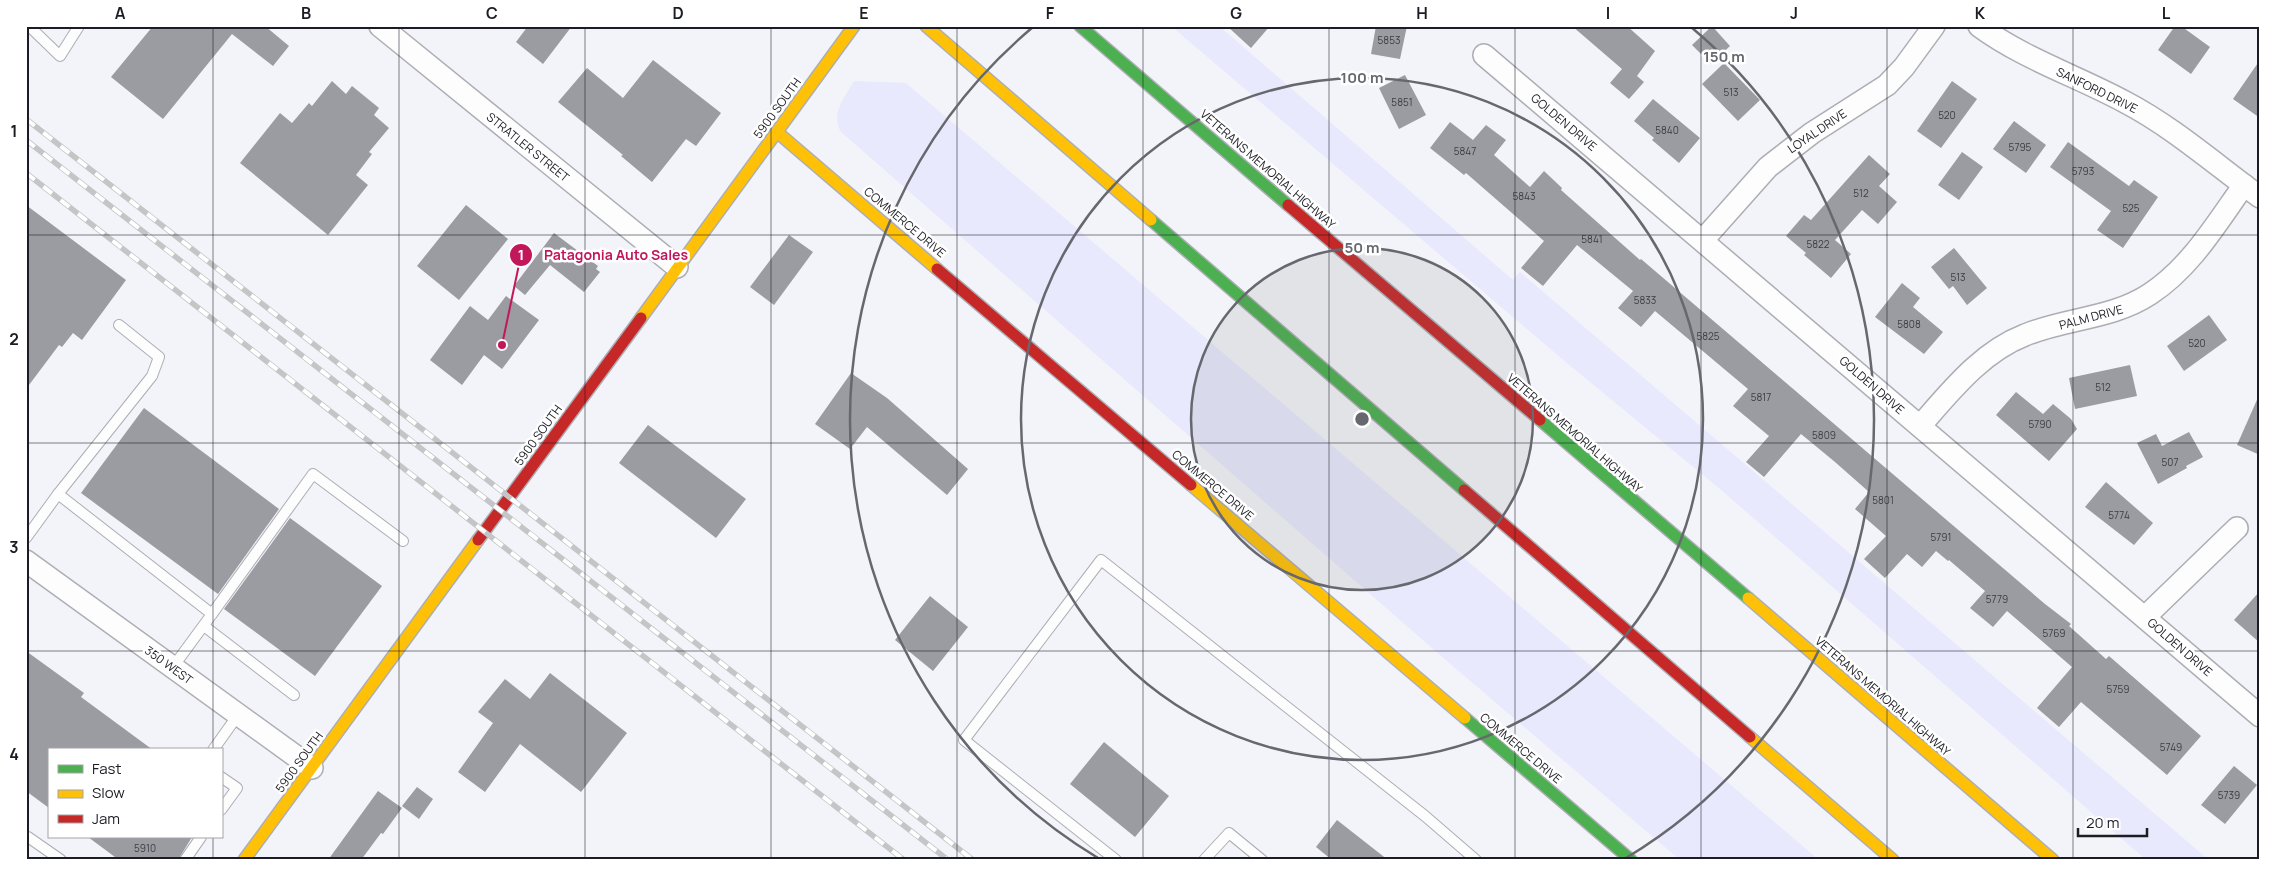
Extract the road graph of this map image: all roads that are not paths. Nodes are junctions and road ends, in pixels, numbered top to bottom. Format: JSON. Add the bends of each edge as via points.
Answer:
{"nodes":[{"id":1,"x":29,"y":26,"type":"edge"},
{"id":2,"x":80,"y":26,"type":"edge"},
{"id":3,"x":380,"y":26,"type":"edge"},
{"id":4,"x":854,"y":26,"type":"edge"},
{"id":5,"x":926,"y":26,"type":"edge"},
{"id":6,"x":1080,"y":26,"type":"edge"},
{"id":7,"x":1934,"y":26,"type":"edge"},
{"id":8,"x":1979,"y":26,"type":"edge"},
{"id":9,"x":1484,"y":55,"type":"dead end"},
{"id":10,"x":777,"y":132,"type":"junction"},
{"id":11,"x":2252,"y":191,"type":"edge"},
{"id":12,"x":1702,"y":240,"type":"junction"},
{"id":13,"x":677,"y":267,"type":"junction"},
{"id":14,"x":119,"y":325,"type":"dead end"},
{"id":15,"x":1920,"y":426,"type":"junction"},
{"id":16,"x":58,"y":494,"type":"junction"},
{"id":17,"x":2237,"y":528,"type":"dead end"},
{"id":18,"x":26,"y":538,"type":"edge"},
{"id":19,"x":402,"y":541,"type":"dead end"},
{"id":20,"x":26,"y":561,"type":"edge"},
{"id":21,"x":212,"y":614,"type":"junction"},
{"id":22,"x":2145,"y":617,"type":"junction"},
{"id":23,"x":204,"y":626,"type":"junction"},
{"id":24,"x":172,"y":667,"type":"junction"},
{"id":25,"x":294,"y":695,"type":"dead end"},
{"id":26,"x":238,"y":715,"type":"junction"},
{"id":27,"x":2260,"y":716,"type":"edge"},
{"id":28,"x":214,"y":748,"type":"edge"},
{"id":29,"x":312,"y":768,"type":"junction"},
{"id":30,"x":222,"y":778,"type":"edge"},
{"id":31,"x":222,"y":809,"type":"edge"},
{"id":32,"x":28,"y":837,"type":"dead end"},
{"id":33,"x":200,"y":838,"type":"edge"},
{"id":34,"x":61,"y":860,"type":"edge"},
{"id":35,"x":185,"y":860,"type":"edge"},
{"id":36,"x":244,"y":860,"type":"edge"},
{"id":37,"x":1116,"y":860,"type":"edge"},
{"id":38,"x":1204,"y":860,"type":"edge"},
{"id":39,"x":1262,"y":860,"type":"edge"},
{"id":40,"x":1476,"y":860,"type":"edge"},
{"id":41,"x":1630,"y":860,"type":"edge"},
{"id":42,"x":1893,"y":860,"type":"edge"},
{"id":43,"x":2053,"y":860,"type":"edge"}],
"edges":[{"from":1,"to":2,"type":"lane","via":[[60,56]]},
{"from":3,"to":13,"type":"street","name":"STRATLER STREET"},
{"from":4,"to":10,"type":"main road","name":"5900 SOUTH"},
{"from":5,"to":42,"type":"main road"},
{"from":6,"to":43,"type":"main road","name":"VETERANS MEMORIAL HIGHWAY"},
{"from":7,"to":12,"type":"street","name":"LOYAL DRIVE","via":[[1887,85],[1812,133],[1768,167]]},
{"from":8,"to":11,"type":"street","name":"SANFORD DRIVE","via":[[2024,54],[2125,102],[2157,121]]},
{"from":9,"to":12,"type":"street","name":"GOLDEN DRIVE"},
{"from":10,"to":13,"type":"main road","name":"5900 SOUTH"},
{"from":10,"to":41,"type":"main road","name":"COMMERCE DRIVE"},
{"from":11,"to":15,"type":"street","name":"PALM DRIVE","via":[[2193,256],[2150,294],[2103,315],[2025,334],[2007,343],[1987,355]]},
{"from":12,"to":15,"type":"street","name":"GOLDEN DRIVE"},
{"from":13,"to":29,"type":"main road","name":"5900 SOUTH"},
{"from":14,"to":16,"type":"lane","via":[[159,358],[152,376]]},
{"from":15,"to":22,"type":"street","name":"GOLDEN DRIVE"},
{"from":16,"to":18,"type":"lane"},
{"from":16,"to":21,"type":"lane"},
{"from":17,"to":22,"type":"street"},
{"from":19,"to":21,"type":"lane","via":[[313,474]]},
{"from":20,"to":24,"type":"street","name":"350 WEST"},
{"from":21,"to":23,"type":"lane"},
{"from":22,"to":27,"type":"street","name":"GOLDEN DRIVE"},
{"from":23,"to":24,"type":"lane"},
{"from":23,"to":25,"type":"lane"},
{"from":24,"to":26,"type":"street","name":"350 WEST"},
{"from":26,"to":28,"type":"lane"},
{"from":26,"to":29,"type":"street","name":"350 WEST"},
{"from":29,"to":36,"type":"main road","name":"5900 SOUTH"},
{"from":30,"to":31,"type":"lane","via":[[237,788]]},
{"from":32,"to":34,"type":"lane"},
{"from":33,"to":35,"type":"lane"},
{"from":37,"to":40,"type":"lane","via":[[964,740],[1101,560]]},
{"from":38,"to":39,"type":"lane","via":[[1229,833]]}]}
